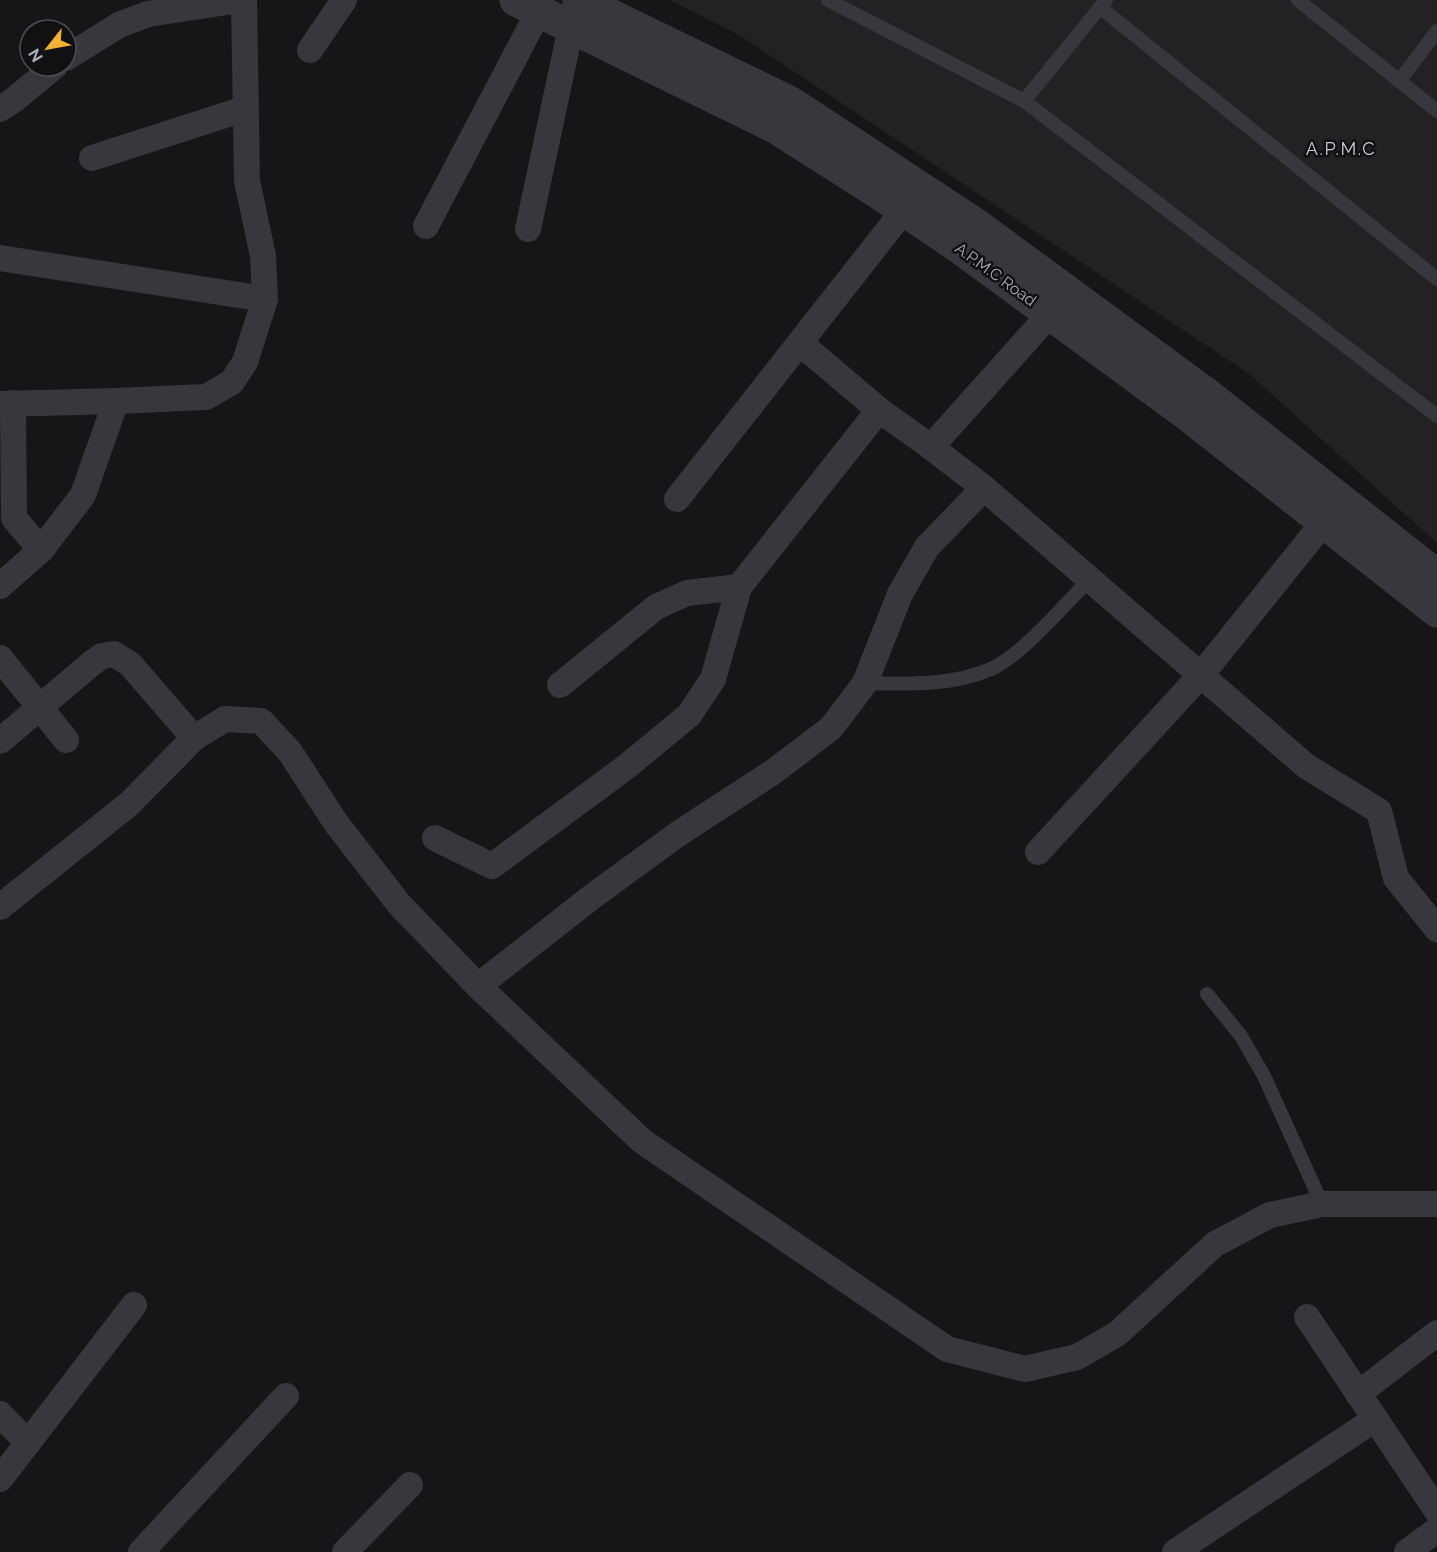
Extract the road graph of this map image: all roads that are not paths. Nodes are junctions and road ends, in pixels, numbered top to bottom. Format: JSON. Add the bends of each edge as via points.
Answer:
{"nodes":[{"id":1,"x":242,"y":0,"type":"edge"},
{"id":2,"x":344,"y":0,"type":"edge"},
{"id":3,"x":828,"y":0,"type":"edge"},
{"id":4,"x":1298,"y":0,"type":"edge"},
{"id":5,"x":1104,"y":4,"type":"edge"},
{"id":6,"x":527,"y":6,"type":"edge"},
{"id":7,"x":575,"y":13,"type":"edge"},
{"id":8,"x":1437,"y":31,"type":"edge"},
{"id":9,"x":310,"y":50,"type":"dead end"},
{"id":10,"x":78,"y":51,"type":"edge"},
{"id":11,"x":40,"y":78,"type":"edge"},
{"id":12,"x":1400,"y":80,"type":"junction"},
{"id":13,"x":1024,"y":101,"type":"junction"},
{"id":14,"x":0,"y":109,"type":"edge"},
{"id":15,"x":244,"y":109,"type":"junction"},
{"id":16,"x":1437,"y":111,"type":"edge"},
{"id":17,"x":92,"y":158,"type":"dead end"},
{"id":18,"x":904,"y":210,"type":"junction"},
{"id":19,"x":426,"y":226,"type":"dead end"},
{"id":20,"x":528,"y":229,"type":"dead end"},
{"id":21,"x":0,"y":258,"type":"edge"},
{"id":22,"x":1437,"y":279,"type":"edge"},
{"id":23,"x":265,"y":299,"type":"junction"},
{"id":24,"x":1050,"y":314,"type":"junction"},
{"id":25,"x":800,"y":343,"type":"junction"},
{"id":26,"x":116,"y":401,"type":"junction"},
{"id":27,"x":7,"y":403,"type":"edge"},
{"id":28,"x":879,"y":410,"type":"junction"},
{"id":29,"x":1436,"y":415,"type":"edge"},
{"id":30,"x":931,"y":447,"type":"junction"},
{"id":31,"x":984,"y":488,"type":"junction"},
{"id":32,"x":678,"y":499,"type":"dead end"},
{"id":33,"x":1324,"y":522,"type":"junction"},
{"id":34,"x":41,"y":550,"type":"junction"},
{"id":35,"x":1437,"y":576,"type":"edge"},
{"id":36,"x":1090,"y":579,"type":"junction"},
{"id":37,"x":0,"y":586,"type":"edge"},
{"id":38,"x":739,"y":588,"type":"junction"},
{"id":39,"x":1437,"y":611,"type":"edge"},
{"id":40,"x":0,"y":658,"type":"edge"},
{"id":41,"x":1201,"y":675,"type":"junction"},
{"id":42,"x":865,"y":682,"type":"junction"},
{"id":43,"x":560,"y":685,"type":"dead end"},
{"id":44,"x":39,"y":708,"type":"junction"},
{"id":45,"x":194,"y":738,"type":"junction"},
{"id":46,"x":66,"y":740,"type":"dead end"},
{"id":47,"x":0,"y":741,"type":"edge"},
{"id":48,"x":435,"y":838,"type":"dead end"},
{"id":49,"x":1038,"y":852,"type":"dead end"},
{"id":50,"x":0,"y":907,"type":"edge"},
{"id":51,"x":1437,"y":929,"type":"edge"},
{"id":52,"x":478,"y":986,"type":"junction"},
{"id":53,"x":1207,"y":994,"type":"dead end"},
{"id":54,"x":1322,"y":1204,"type":"junction"},
{"id":55,"x":1437,"y":1204,"type":"edge"},
{"id":56,"x":134,"y":1305,"type":"dead end"},
{"id":57,"x":1307,"y":1317,"type":"dead end"},
{"id":58,"x":1437,"y":1333,"type":"edge"},
{"id":59,"x":1358,"y":1394,"type":"junction"},
{"id":60,"x":285,"y":1396,"type":"dead end"},
{"id":61,"x":0,"y":1414,"type":"edge"},
{"id":62,"x":1375,"y":1419,"type":"junction"},
{"id":63,"x":28,"y":1443,"type":"junction"},
{"id":64,"x":0,"y":1479,"type":"edge"},
{"id":65,"x":410,"y":1485,"type":"dead end"},
{"id":66,"x":1437,"y":1511,"type":"edge"},
{"id":67,"x":1437,"y":1530,"type":"edge"},
{"id":68,"x":141,"y":1552,"type":"edge"},
{"id":69,"x":345,"y":1552,"type":"edge"},
{"id":70,"x":1175,"y":1552,"type":"edge"},
{"id":71,"x":1407,"y":1552,"type":"edge"}],
"edges":[{"from":1,"to":10,"type":"street","via":[[148,14],[119,25]]},
{"from":1,"to":15,"type":"street","via":[[246,50]]},
{"from":2,"to":9,"type":"street"},
{"from":3,"to":13,"type":"lane"},
{"from":4,"to":12,"type":"lane"},
{"from":5,"to":13,"type":"lane"},
{"from":5,"to":22,"type":"lane"},
{"from":6,"to":7,"type":"street","name":"A.P.M.C Road"},
{"from":6,"to":19,"type":"street"},
{"from":7,"to":18,"type":"street","name":"A.P.M.C Road","via":[[777,128]]},
{"from":7,"to":20,"type":"street"},
{"from":7,"to":35,"type":"street","name":"A.P.M.C Road","via":[[791,103],[966,218],[1205,393]]},
{"from":8,"to":12,"type":"lane"},
{"from":11,"to":14,"type":"street"},
{"from":12,"to":16,"type":"lane"},
{"from":13,"to":29,"type":"lane"},
{"from":15,"to":17,"type":"street"},
{"from":15,"to":23,"type":"street","via":[[247,181],[262,256]]},
{"from":18,"to":24,"type":"street","name":"A.P.M.C Road"},
{"from":18,"to":25,"type":"street"},
{"from":21,"to":23,"type":"street"},
{"from":23,"to":26,"type":"street","via":[[245,362],[232,382],[206,397]]},
{"from":24,"to":30,"type":"street"},
{"from":24,"to":33,"type":"street","name":"A.P.M.C Road"},
{"from":25,"to":28,"type":"street"},
{"from":25,"to":32,"type":"street"},
{"from":26,"to":27,"type":"street"},
{"from":26,"to":34,"type":"street","via":[[83,495]]},
{"from":27,"to":34,"type":"street","via":[[14,518]]},
{"from":28,"to":30,"type":"street"},
{"from":28,"to":38,"type":"street"},
{"from":30,"to":31,"type":"street"},
{"from":31,"to":36,"type":"street"},
{"from":31,"to":42,"type":"street","via":[[927,547],[900,594]]},
{"from":33,"to":39,"type":"street","name":"A.P.M.C Road"},
{"from":33,"to":41,"type":"street"},
{"from":34,"to":37,"type":"street"},
{"from":36,"to":41,"type":"street"},
{"from":36,"to":42,"type":"lane","via":[[1016,653],[993,668],[962,679],[915,684]]},
{"from":38,"to":43,"type":"street","via":[[687,593],[656,607]]},
{"from":38,"to":48,"type":"street","via":[[713,679],[689,715],[626,767],[492,866]]},
{"from":40,"to":44,"type":"street"},
{"from":41,"to":49,"type":"street"},
{"from":41,"to":51,"type":"street","via":[[1306,766],[1379,811],[1396,878]]},
{"from":42,"to":52,"type":"street","via":[[831,728],[660,848]]},
{"from":44,"to":45,"type":"street","via":[[92,663],[114,654],[130,664]]},
{"from":44,"to":46,"type":"street"},
{"from":44,"to":47,"type":"street"},
{"from":45,"to":50,"type":"street","via":[[129,804]]},
{"from":45,"to":52,"type":"street","via":[[225,719],[261,721],[290,752],[336,823],[399,904]]},
{"from":52,"to":54,"type":"street","via":[[642,1141],[947,1349],[1025,1369],[1077,1357],[1117,1334],[1215,1244],[1270,1215]]},
{"from":53,"to":54,"type":"lane","via":[[1241,1036],[1264,1076]]},
{"from":54,"to":55,"type":"street"},
{"from":56,"to":63,"type":"street"},
{"from":57,"to":59,"type":"street"},
{"from":58,"to":59,"type":"street"},
{"from":59,"to":62,"type":"street"},
{"from":60,"to":68,"type":"street"},
{"from":61,"to":63,"type":"street"},
{"from":62,"to":66,"type":"street"},
{"from":62,"to":70,"type":"street"},
{"from":63,"to":64,"type":"street"},
{"from":65,"to":69,"type":"street"},
{"from":67,"to":71,"type":"street"}]}
